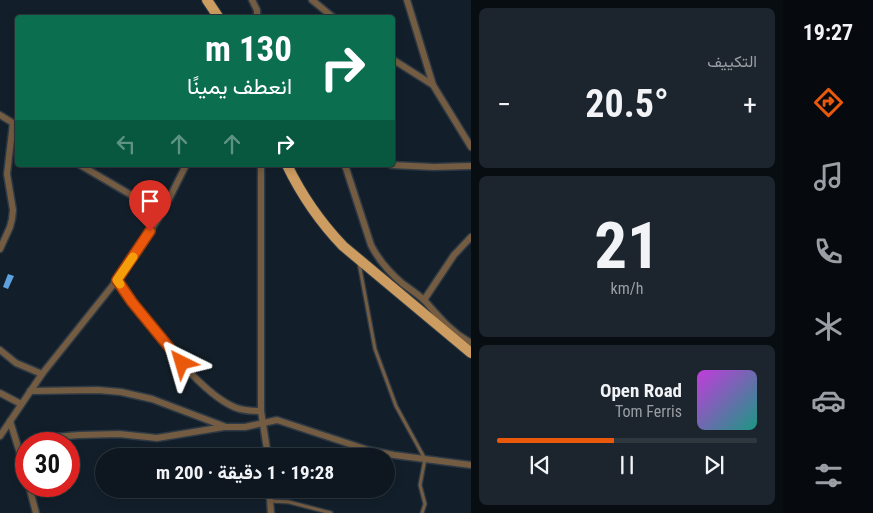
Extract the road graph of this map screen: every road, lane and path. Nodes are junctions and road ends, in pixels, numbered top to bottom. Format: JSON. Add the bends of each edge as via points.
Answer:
{"nodes":[{"id":1,"x":207,"y":0,"type":"edge"},
{"id":2,"x":252,"y":0,"type":"edge"},
{"id":3,"x":312,"y":0,"type":"edge"},
{"id":4,"x":407,"y":0,"type":"edge"},
{"id":5,"x":217,"y":15,"type":"edge"},
{"id":6,"x":258,"y":15,"type":"edge"},
{"id":7,"x":330,"y":15,"type":"edge"},
{"id":8,"x":395,"y":61,"type":"edge"},
{"id":9,"x":434,"y":85,"type":"junction"},
{"id":10,"x":0,"y":115,"type":"edge"},
{"id":11,"x":15,"y":124,"type":"edge"},
{"id":12,"x":470,"y":147,"type":"edge"},
{"id":13,"x":395,"y":165,"type":"edge"},
{"id":14,"x":470,"y":166,"type":"edge"},
{"id":15,"x":83,"y":167,"type":"edge"},
{"id":16,"x":185,"y":167,"type":"edge"},
{"id":17,"x":261,"y":167,"type":"edge"},
{"id":18,"x":288,"y":167,"type":"edge"},
{"id":19,"x":346,"y":167,"type":"edge"},
{"id":20,"x":162,"y":213,"type":"junction"},
{"id":21,"x":470,"y":237,"type":"edge"},
{"id":22,"x":0,"y":248,"type":"edge"},
{"id":23,"x":358,"y":260,"type":"junction"},
{"id":24,"x":117,"y":280,"type":"junction"},
{"id":25,"x":424,"y":300,"type":"junction"},
{"id":26,"x":470,"y":343,"type":"edge"},
{"id":27,"x":0,"y":350,"type":"edge"},
{"id":28,"x":470,"y":353,"type":"edge"},
{"id":29,"x":42,"y":374,"type":"junction"},
{"id":30,"x":30,"y":391,"type":"junction"},
{"id":31,"x":0,"y":393,"type":"edge"},
{"id":32,"x":21,"y":404,"type":"junction"},
{"id":33,"x":261,"y":411,"type":"junction"},
{"id":34,"x":10,"y":420,"type":"junction"},
{"id":35,"x":263,"y":423,"type":"junction"},
{"id":36,"x":226,"y":427,"type":"junction"},
{"id":37,"x":15,"y":432,"type":"edge"},
{"id":38,"x":80,"y":434,"type":"edge"},
{"id":39,"x":0,"y":436,"type":"edge"},
{"id":40,"x":267,"y":448,"type":"edge"},
{"id":41,"x":425,"y":460,"type":"junction"},
{"id":42,"x":470,"y":465,"type":"edge"},
{"id":43,"x":32,"y":497,"type":"edge"},
{"id":44,"x":269,"y":501,"type":"joint"},
{"id":45,"x":36,"y":513,"type":"edge"},
{"id":46,"x":271,"y":513,"type":"edge"},
{"id":47,"x":331,"y":513,"type":"edge"},
{"id":48,"x":422,"y":513,"type":"edge"}],
"edges":[{"from":1,"to":5,"type":"main road"},
{"from":2,"to":6,"type":"street"},
{"from":3,"to":7,"type":"street"},
{"from":4,"to":9,"type":"street"},
{"from":8,"to":9,"type":"street"},
{"from":9,"to":12,"type":"street"},
{"from":10,"to":11,"type":"street"},
{"from":11,"to":22,"type":"street","via":[[7,174],[12,219]]},
{"from":13,"to":14,"type":"street"},
{"from":15,"to":20,"type":"street"},
{"from":16,"to":20,"type":"street"},
{"from":17,"to":33,"type":"street"},
{"from":18,"to":23,"type":"main road","via":[[325,226]]},
{"from":19,"to":25,"type":"street","via":[[376,255],[393,275]]},
{"from":20,"to":24,"type":"street"},
{"from":21,"to":25,"type":"street"},
{"from":23,"to":28,"type":"main road"},
{"from":23,"to":41,"type":"lane","via":[[375,349],[396,406]]},
{"from":24,"to":29,"type":"street"},
{"from":24,"to":33,"type":"street","via":[[182,363],[206,388],[235,408]]},
{"from":25,"to":26,"type":"street","via":[[451,329]]},
{"from":27,"to":29,"type":"street","via":[[16,363]]},
{"from":29,"to":30,"type":"street"},
{"from":30,"to":32,"type":"street"},
{"from":30,"to":36,"type":"street","via":[[98,390],[128,394],[152,399]]},
{"from":31,"to":32,"type":"street"},
{"from":32,"to":34,"type":"street"},
{"from":33,"to":35,"type":"street"},
{"from":34,"to":37,"type":"street"},
{"from":34,"to":39,"type":"street"},
{"from":35,"to":36,"type":"street"},
{"from":35,"to":40,"type":"street"},
{"from":35,"to":41,"type":"street","via":[[277,420],[368,450]]},
{"from":36,"to":38,"type":"street","via":[[157,438]]},
{"from":41,"to":42,"type":"street"},
{"from":41,"to":48,"type":"lane","via":[[420,485],[426,504]]},
{"from":43,"to":45,"type":"street"},
{"from":44,"to":46,"type":"street"},
{"from":44,"to":47,"type":"lane","via":[[289,502]]}]}
